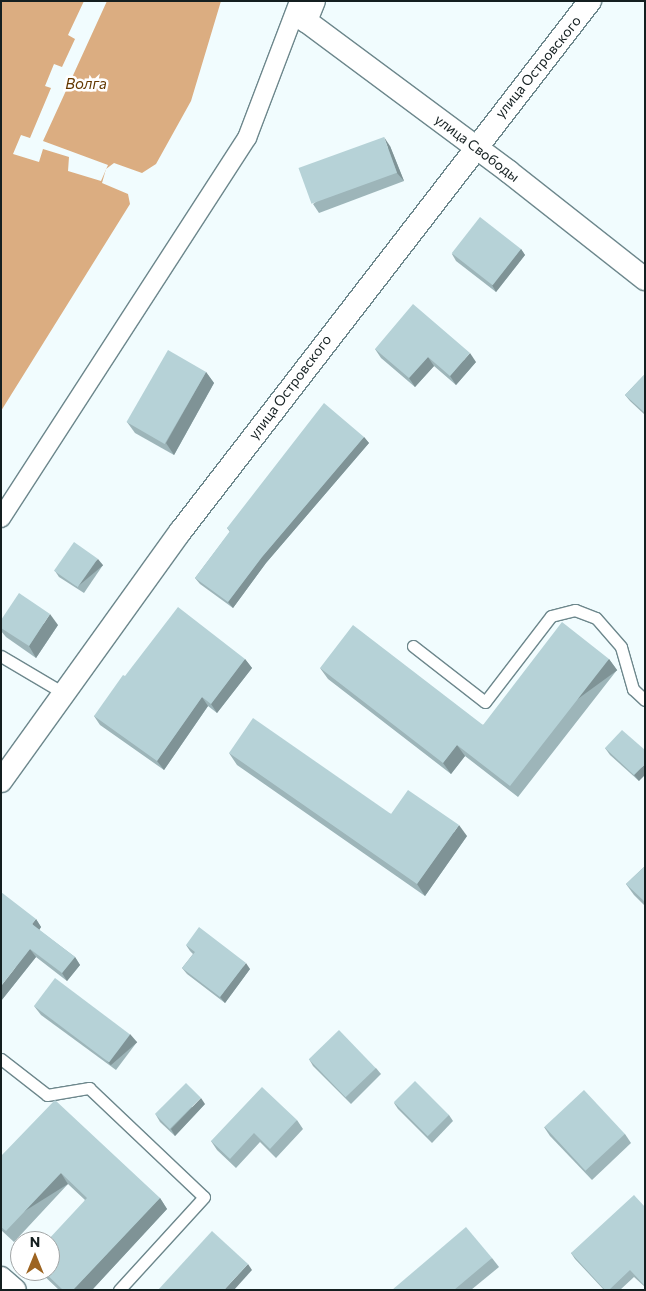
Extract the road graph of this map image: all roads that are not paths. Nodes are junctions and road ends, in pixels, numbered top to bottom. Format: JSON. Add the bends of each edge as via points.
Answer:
{"nodes":[{"id":1,"x":590,"y":1,"type":"edge"},
{"id":2,"x":306,"y":8,"type":"edge"},
{"id":3,"x":474,"y":147,"type":"junction"},
{"id":4,"x":645,"y":279,"type":"edge"},
{"id":5,"x":1,"y":518,"type":"edge"},
{"id":6,"x":413,"y":646,"type":"dead end"},
{"id":7,"x":1,"y":656,"type":"edge"},
{"id":8,"x":65,"y":694,"type":"junction"},
{"id":9,"x":645,"y":700,"type":"edge"},
{"id":10,"x":1,"y":781,"type":"edge"},
{"id":11,"x":1,"y":1059,"type":"edge"},
{"id":12,"x":1,"y":1278,"type":"edge"},
{"id":13,"x":15,"y":1290,"type":"edge"},
{"id":14,"x":119,"y":1290,"type":"edge"}],
"edges":[{"from":1,"to":3,"type":"street","name":"улица Островского"},
{"from":2,"to":3,"type":"street","name":"улица Свободы"},
{"from":2,"to":5,"type":"street","via":[[247,138]]},
{"from":3,"to":4,"type":"street","name":"улица Свободы"},
{"from":3,"to":8,"type":"street","name":"улица Островского","via":[[180,532]]},
{"from":6,"to":9,"type":"lane","via":[[484,702],[551,616],[575,610],[596,618],[620,647],[633,690]]},
{"from":7,"to":8,"type":"lane"},
{"from":8,"to":10,"type":"street","name":"улица Островского"},
{"from":11,"to":14,"type":"lane","via":[[47,1095],[89,1088],[204,1197]]},
{"from":12,"to":13,"type":"street"}]}
